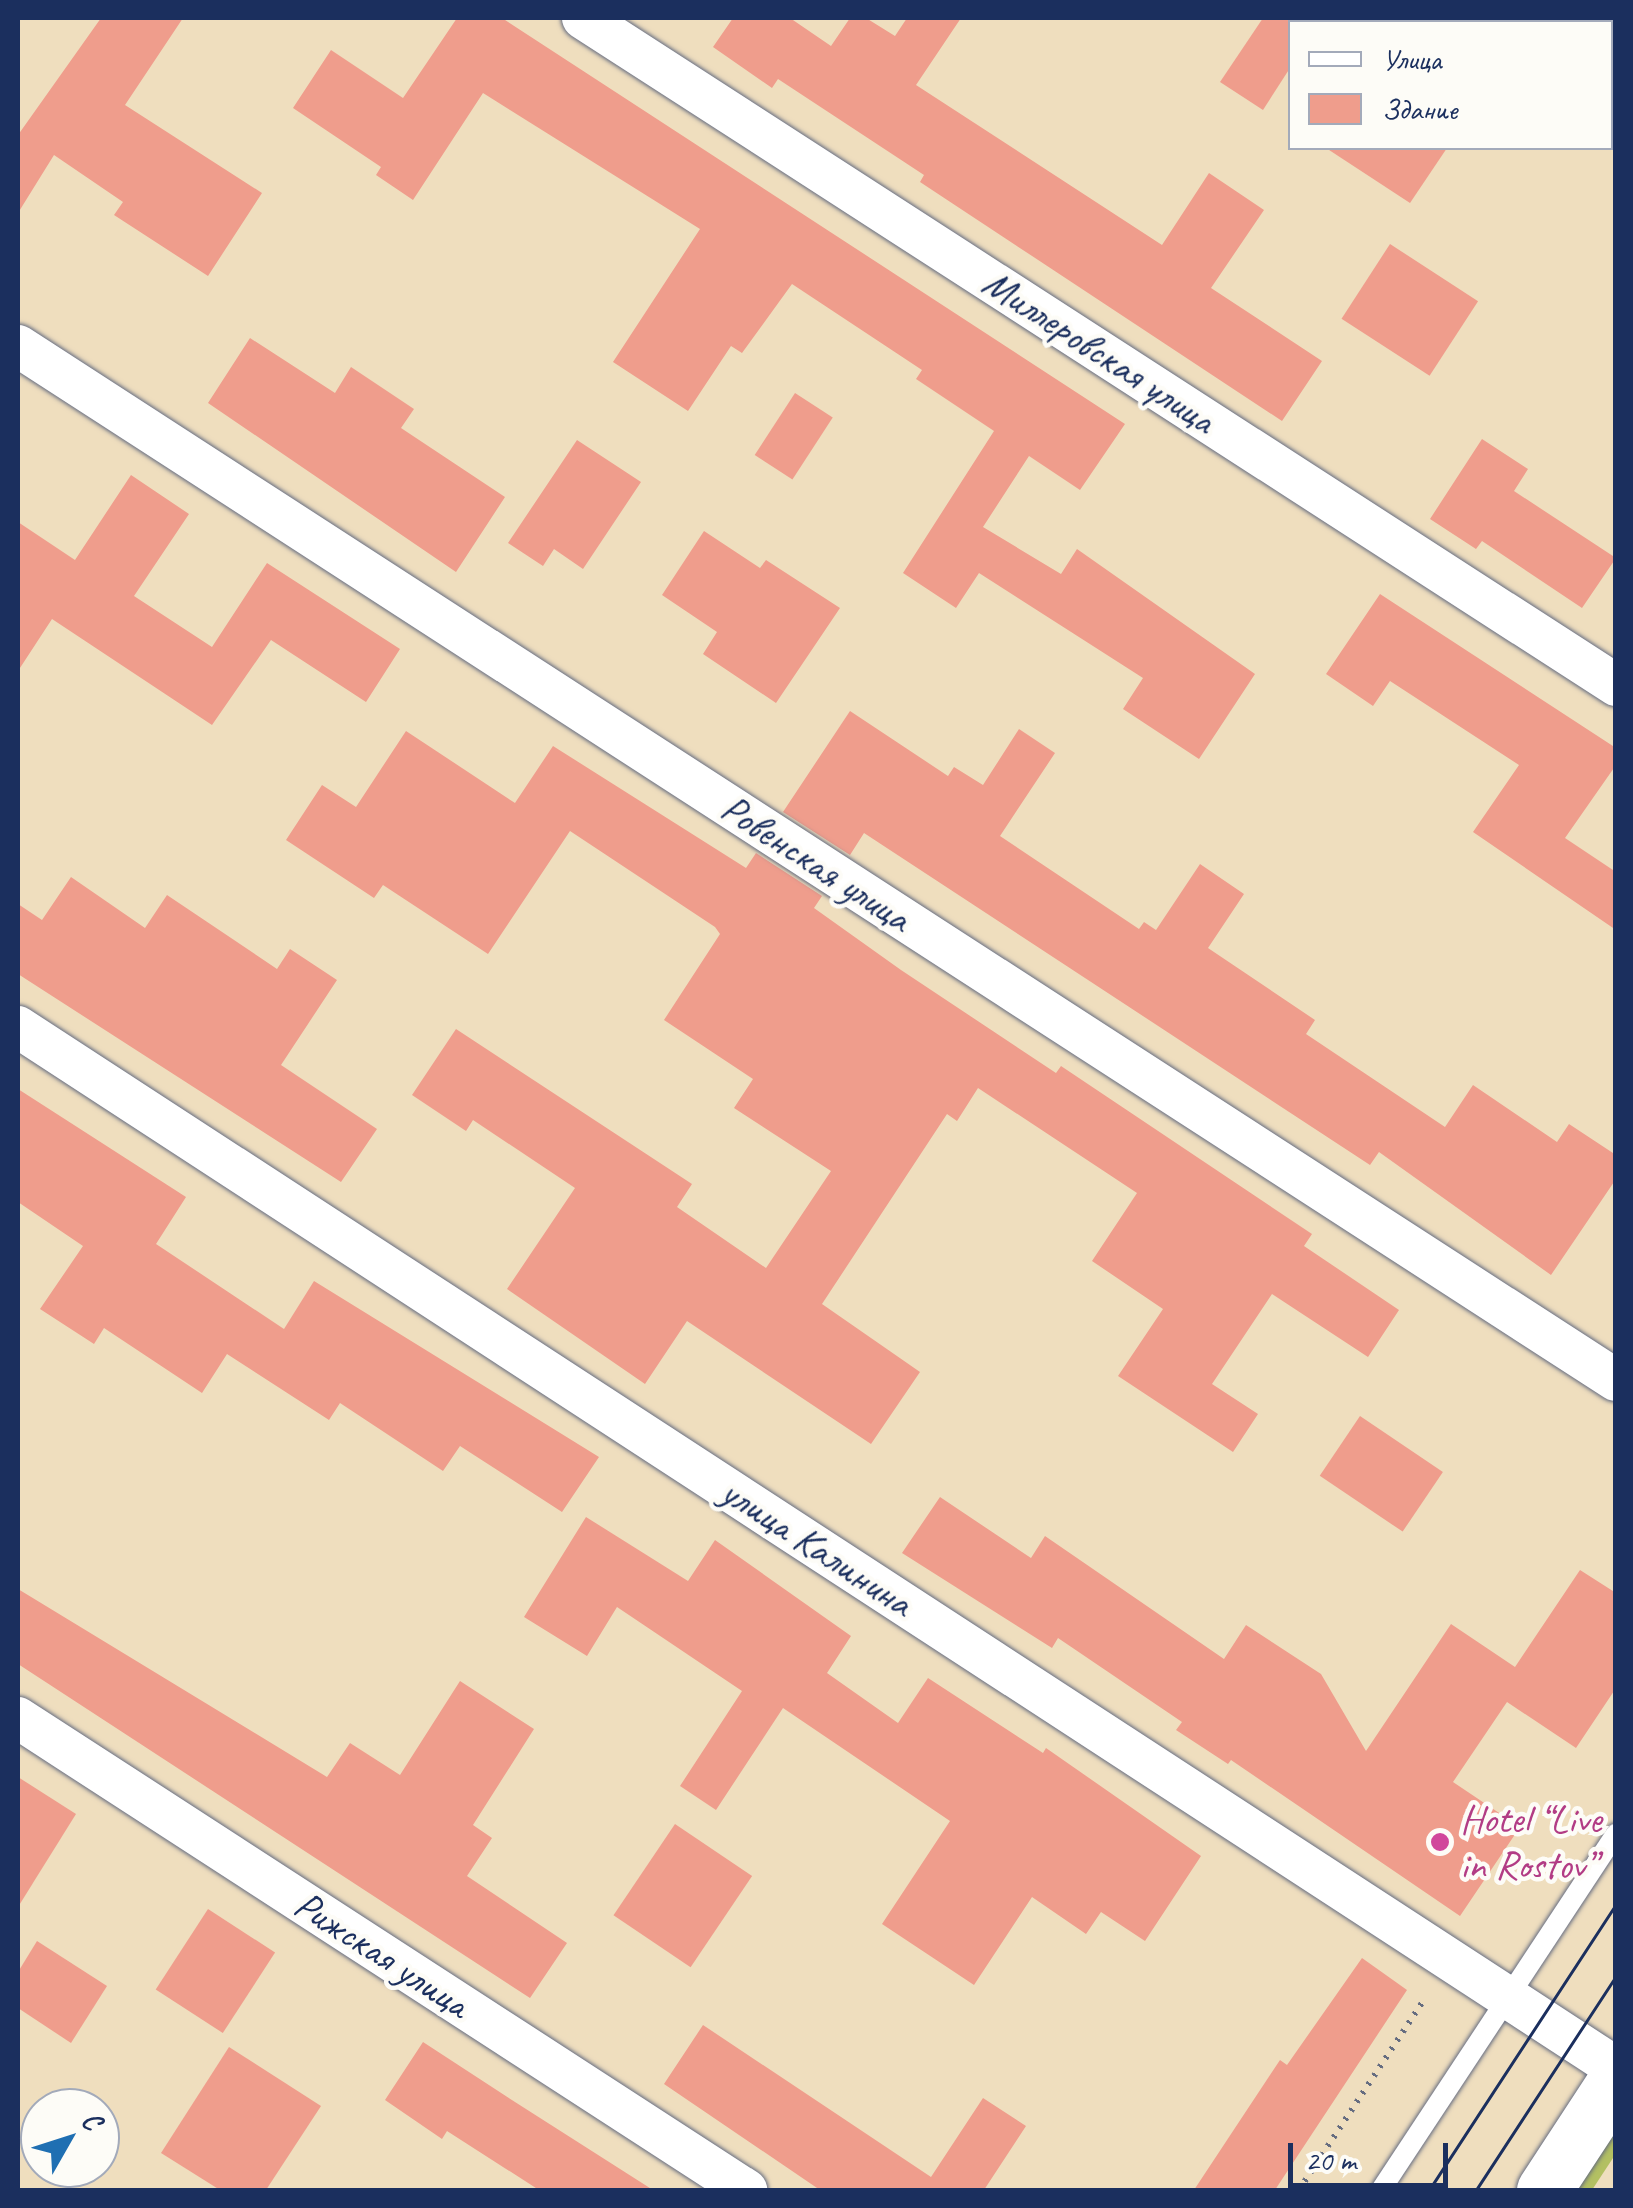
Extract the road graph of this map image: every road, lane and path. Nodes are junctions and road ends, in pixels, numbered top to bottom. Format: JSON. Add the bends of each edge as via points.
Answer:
{"nodes":[{"id":1,"x":583,"y":18,"type":"edge"},
{"id":2,"x":18,"y":346,"type":"edge"},
{"id":3,"x":1616,"y":684,"type":"edge"},
{"id":4,"x":18,"y":1028,"type":"edge"},
{"id":5,"x":1616,"y":1380,"type":"edge"},
{"id":6,"x":18,"y":1718,"type":"edge"},
{"id":7,"x":1616,"y":1833,"type":"edge"},
{"id":8,"x":1451,"y":1958,"type":"junction"},
{"id":9,"x":1508,"y":1996,"type":"junction"},
{"id":10,"x":1616,"y":2068,"type":"edge"},
{"id":11,"x":1616,"y":2080,"type":"edge"},
{"id":12,"x":746,"y":2190,"type":"edge"},
{"id":13,"x":1299,"y":2190,"type":"edge"},
{"id":14,"x":1381,"y":2190,"type":"edge"},
{"id":15,"x":1544,"y":2190,"type":"edge"}],
"edges":[{"from":1,"to":3,"type":"street","name":"Миллеровская улица"},
{"from":2,"to":5,"type":"street","name":"Ровенская улица"},
{"from":4,"to":8,"type":"street","name":"улица Калинина"},
{"from":6,"to":12,"type":"street","name":"Рижская улица"},
{"from":7,"to":9,"type":"lane"},
{"from":8,"to":9,"type":"street","name":"улица Калинина"},
{"from":8,"to":13,"type":"path"},
{"from":9,"to":10,"type":"street","name":"улица Калинина"},
{"from":9,"to":14,"type":"lane"},
{"from":11,"to":15,"type":"main road"}]}
